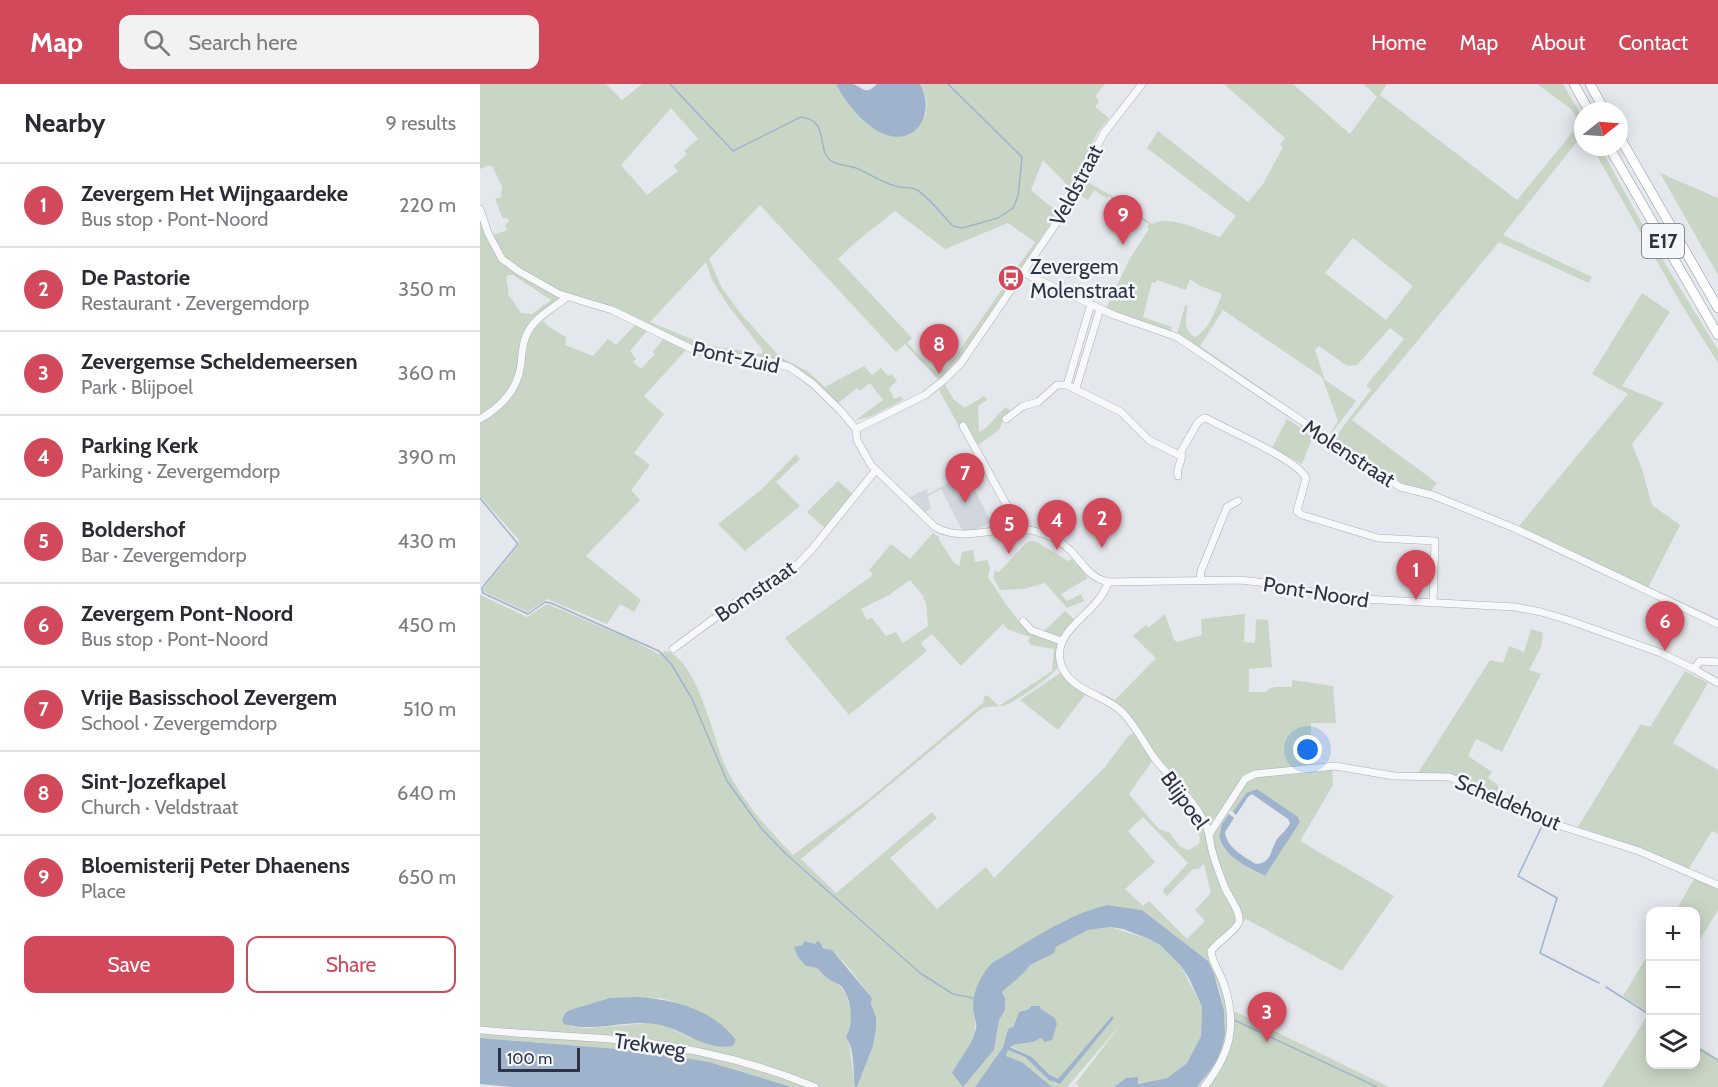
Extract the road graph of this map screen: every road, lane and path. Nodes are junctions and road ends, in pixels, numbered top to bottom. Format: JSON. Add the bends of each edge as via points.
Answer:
{"nodes":[{"id":1,"x":1142,"y":84,"type":"edge"},
{"id":2,"x":1574,"y":84,"type":"edge"},
{"id":3,"x":1590,"y":84,"type":"edge"},
{"id":4,"x":1584,"y":102,"type":"edge"},
{"id":5,"x":1600,"y":102,"type":"edge"},
{"id":6,"x":1628,"y":152,"type":"edge"},
{"id":7,"x":1614,"y":156,"type":"edge"},
{"id":8,"x":480,"y":209,"type":"edge"},
{"id":9,"x":1024,"y":273,"type":"junction"},
{"id":10,"x":567,"y":297,"type":"junction"},
{"id":11,"x":1090,"y":304,"type":"junction"},
{"id":12,"x":1718,"y":308,"type":"edge"},
{"id":13,"x":1100,"y":309,"type":"junction"},
{"id":14,"x":1718,"y":335,"type":"edge"},
{"id":15,"x":1067,"y":384,"type":"junction"},
{"id":16,"x":1076,"y":388,"type":"junction"},
{"id":17,"x":1006,"y":418,"type":"dead end"},
{"id":18,"x":480,"y":419,"type":"edge"},
{"id":19,"x":963,"y":426,"type":"dead end"},
{"id":20,"x":856,"y":429,"type":"junction"},
{"id":21,"x":1181,"y":452,"type":"junction"},
{"id":22,"x":875,"y":471,"type":"junction"},
{"id":23,"x":1178,"y":476,"type":"dead end"},
{"id":24,"x":1238,"y":501,"type":"dead end"},
{"id":25,"x":1014,"y":528,"type":"junction"},
{"id":26,"x":1200,"y":581,"type":"junction"},
{"id":27,"x":1108,"y":582,"type":"junction"},
{"id":28,"x":1433,"y":603,"type":"junction"},
{"id":29,"x":1023,"y":621,"type":"dead end"},
{"id":30,"x":1718,"y":624,"type":"edge"},
{"id":31,"x":1062,"y":641,"type":"junction"},
{"id":32,"x":673,"y":649,"type":"dead end"},
{"id":33,"x":1718,"y":662,"type":"edge"},
{"id":34,"x":1694,"y":669,"type":"junction"},
{"id":35,"x":1718,"y":683,"type":"edge"},
{"id":36,"x":1210,"y":833,"type":"junction"},
{"id":37,"x":1718,"y":885,"type":"edge"},
{"id":38,"x":480,"y":1030,"type":"edge"},
{"id":39,"x":815,"y":1087,"type":"edge"},
{"id":40,"x":1204,"y":1087,"type":"edge"}],
"edges":[{"from":1,"to":9,"type":"street","name":"Veldstraat","via":[[1104,134],[1058,222]]},
{"from":2,"to":4,"type":"highway"},
{"from":3,"to":5,"type":"highway"},
{"from":6,"to":12,"type":"highway","number":"E17"},
{"from":7,"to":14,"type":"highway","number":"E17"},
{"from":8,"to":10,"type":"street","name":"Pont-Zuid","via":[[502,259]]},
{"from":9,"to":11,"type":"street","name":"Molenstraat"},
{"from":9,"to":20,"type":"street","name":"Veldstraat","via":[[961,363],[944,380]]},
{"from":10,"to":18,"type":"street","via":[[530,328],[513,389]]},
{"from":10,"to":20,"type":"street","name":"Pont-Zuid","via":[[612,310],[692,350],[789,367],[822,391]]},
{"from":11,"to":13,"type":"street","name":"Molenstraat"},
{"from":11,"to":15,"type":"street"},
{"from":13,"to":16,"type":"street"},
{"from":13,"to":30,"type":"street","name":"Molenstraat","via":[[1177,337],[1400,487],[1432,495],[1522,532]]},
{"from":15,"to":16,"type":"street"},
{"from":15,"to":17,"type":"street","via":[[1057,385],[1038,402],[1023,406]]},
{"from":16,"to":21,"type":"street","via":[[1121,412],[1149,440],[1179,455]]},
{"from":19,"to":25,"type":"street","via":[[1011,513]]},
{"from":20,"to":22,"type":"street","name":"Pont-Zuid","via":[[857,440]]},
{"from":21,"to":23,"type":"street"},
{"from":21,"to":28,"type":"street","via":[[1198,422],[1208,419],[1303,473],[1306,478],[1297,511],[1302,515],[1378,538],[1435,541]]},
{"from":22,"to":25,"type":"street","name":"Pont-Zuid","via":[[935,527],[950,534],[967,536]]},
{"from":22,"to":32,"type":"street","name":"Bomstraat","via":[[798,564],[739,600]]},
{"from":24,"to":26,"type":"street","via":[[1227,507]]},
{"from":25,"to":27,"type":"street","via":[[1056,540],[1071,551],[1088,573]]},
{"from":26,"to":27,"type":"street","name":"Pont-Noord"},
{"from":26,"to":28,"type":"street","name":"Pont-Noord","via":[[1240,580],[1344,598]]},
{"from":27,"to":31,"type":"street","via":[[1100,598]]},
{"from":28,"to":34,"type":"street","name":"Pont-Noord","via":[[1541,612],[1655,651]]},
{"from":29,"to":31,"type":"street","via":[[1031,630]]},
{"from":31,"to":36,"type":"street","name":"Blijpoel","via":[[1060,660],[1068,675],[1087,693],[1122,711],[1154,758],[1200,813]]},
{"from":33,"to":34,"type":"street","via":[[1700,661]]},
{"from":34,"to":35,"type":"street","name":"Pont-Noord"},
{"from":36,"to":37,"type":"street","name":"Scheldehout","via":[[1245,779],[1255,774],[1335,766],[1394,776],[1441,776],[1460,780],[1539,819],[1639,851]]},
{"from":36,"to":40,"type":"street","name":"Blijpoel","via":[[1213,854],[1239,921],[1211,951],[1223,983],[1230,1020],[1228,1047]]},
{"from":38,"to":39,"type":"street","name":"Trekweg","via":[[629,1041],[681,1049],[745,1063]]}]}
